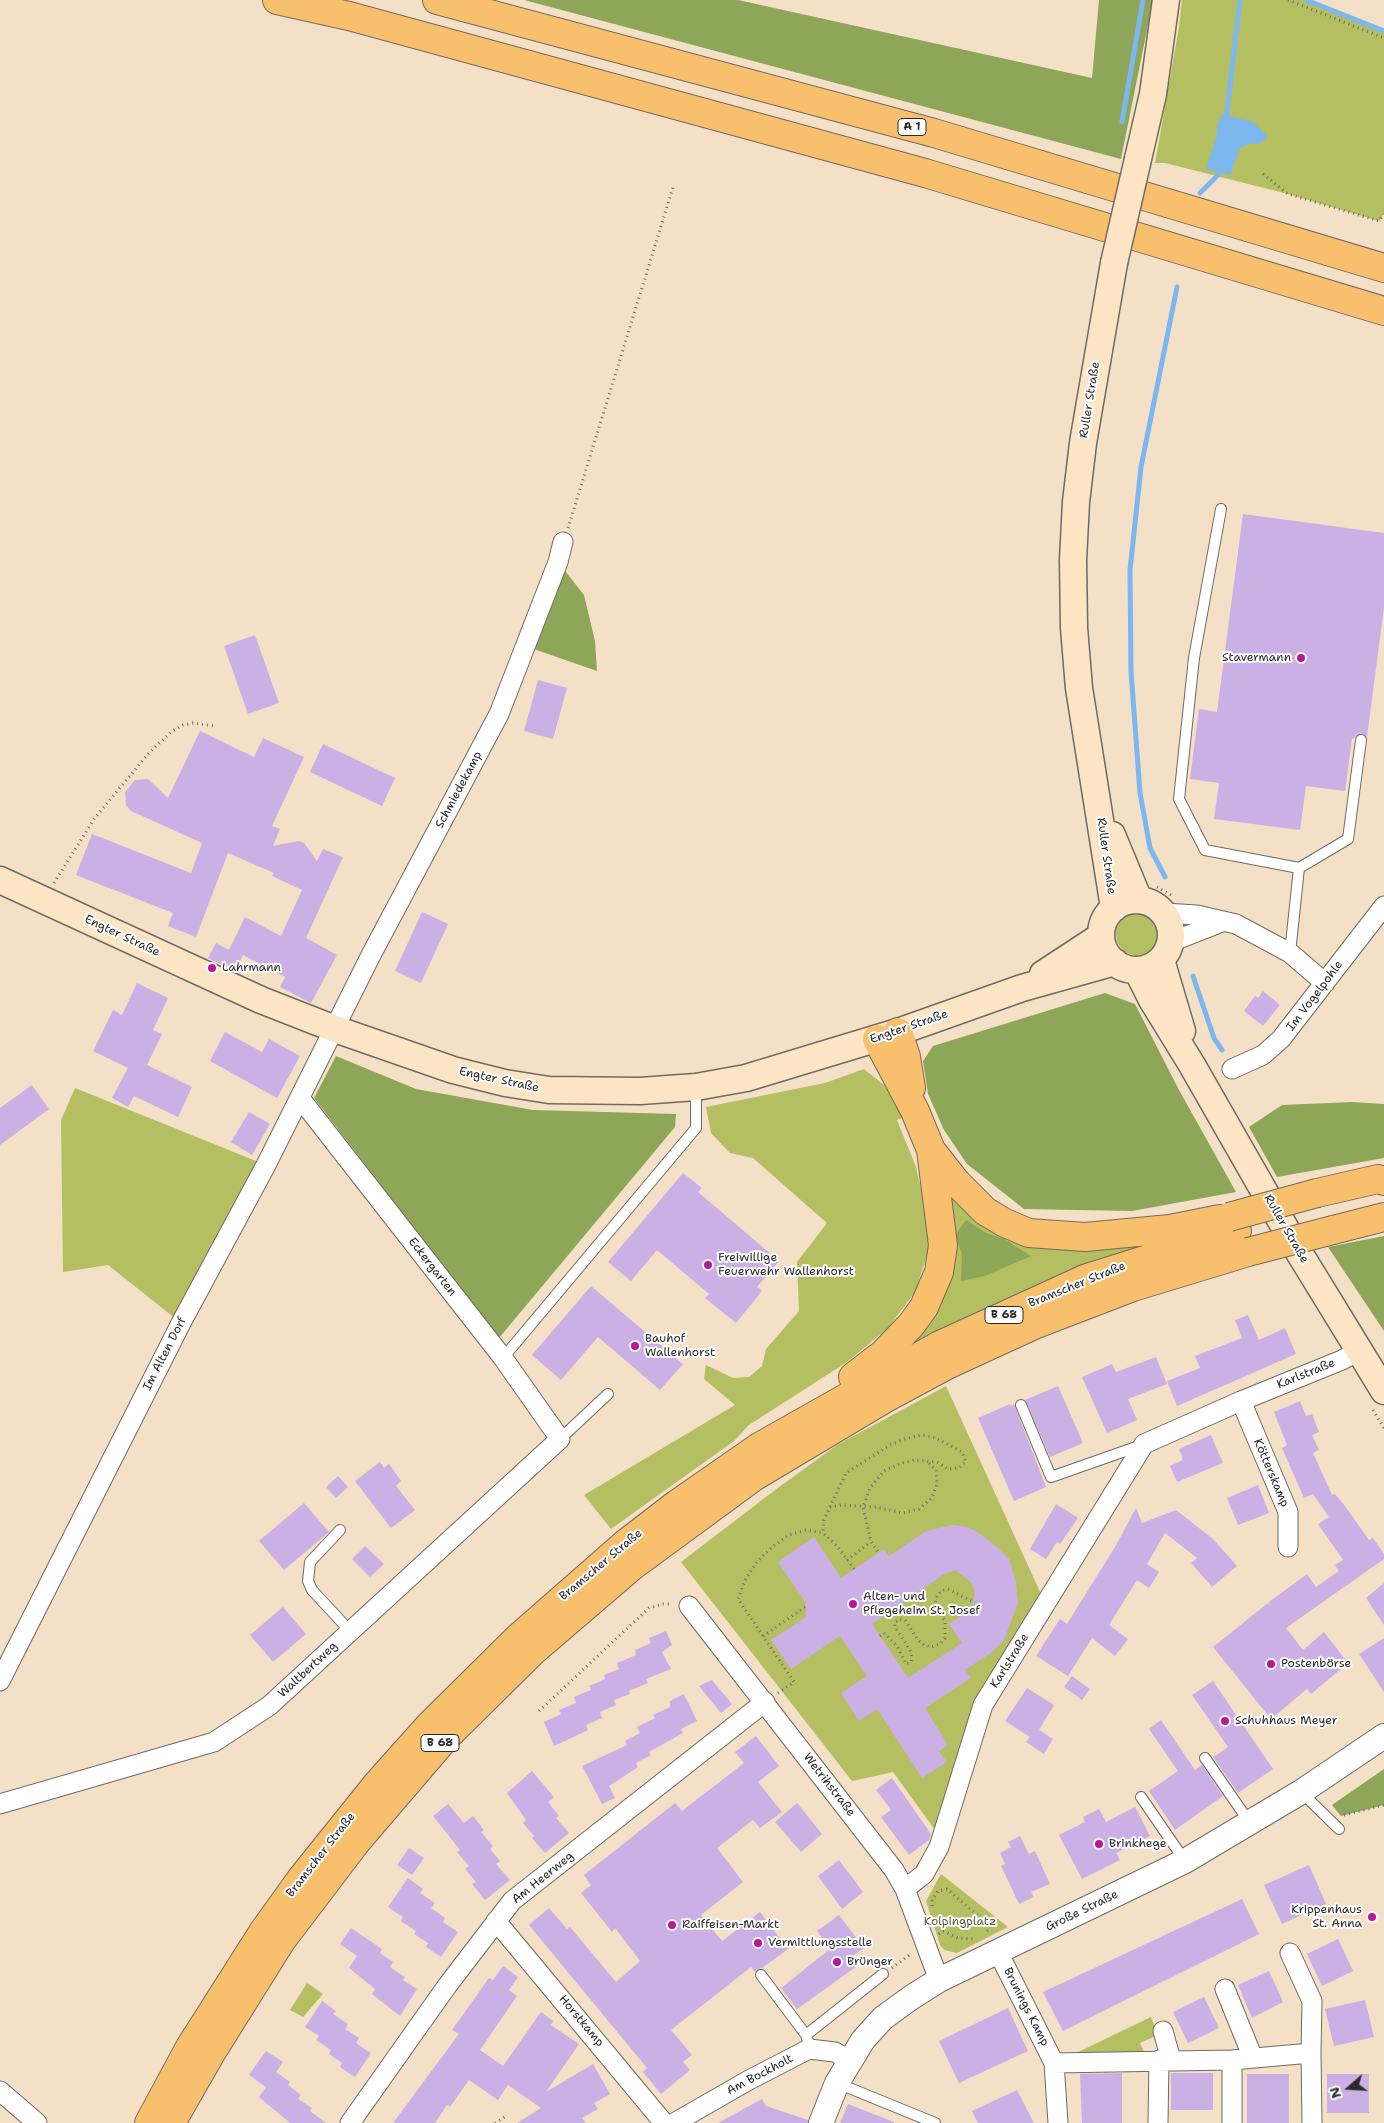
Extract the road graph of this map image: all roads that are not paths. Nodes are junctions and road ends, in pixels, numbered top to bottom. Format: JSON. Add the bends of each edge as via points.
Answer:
{"nodes":[{"id":1,"x":277,"y":0,"type":"edge"},
{"id":2,"x":437,"y":0,"type":"edge"},
{"id":3,"x":1166,"y":0,"type":"edge"},
{"id":4,"x":1384,"y":268,"type":"edge"},
{"id":5,"x":1384,"y":311,"type":"edge"},
{"id":6,"x":1221,"y":509,"type":"dead end"},
{"id":7,"x":563,"y":542,"type":"road end"},
{"id":8,"x":1361,"y":740,"type":"dead end"},
{"id":9,"x":1098,"y":805,"type":"junction"},
{"id":10,"x":1299,"y":868,"type":"junction"},
{"id":11,"x":0,"y":880,"type":"edge"},
{"id":12,"x":1144,"y":891,"type":"junction"},
{"id":13,"x":1168,"y":905,"type":"junction"},
{"id":14,"x":1384,"y":906,"type":"edge"},
{"id":15,"x":1114,"y":908,"type":"junction"},
{"id":16,"x":1222,"y":922,"type":"junction"},
{"id":17,"x":1101,"y":936,"type":"junction"},
{"id":18,"x":1166,"y":951,"type":"junction"},
{"id":19,"x":1290,"y":953,"type":"junction"},
{"id":20,"x":1126,"y":966,"type":"junction"},
{"id":21,"x":1325,"y":982,"type":"junction"},
{"id":22,"x":1022,"y":988,"type":"junction"},
{"id":23,"x":335,"y":1029,"type":"junction"},
{"id":24,"x":888,"y":1035,"type":"junction"},
{"id":25,"x":1192,"y":1065,"type":"junction"},
{"id":26,"x":1232,"y":1069,"type":"dead end"},
{"id":27,"x":696,"y":1086,"type":"junction"},
{"id":28,"x":300,"y":1098,"type":"junction"},
{"id":29,"x":931,"y":1150,"type":"junction"},
{"id":30,"x":1384,"y":1181,"type":"edge"},
{"id":31,"x":1384,"y":1189,"type":"edge"},
{"id":32,"x":1325,"y":1210,"type":"junction"},
{"id":33,"x":1380,"y":1219,"type":"edge"},
{"id":34,"x":1238,"y":1233,"type":"junction"},
{"id":35,"x":1358,"y":1351,"type":"junction"},
{"id":36,"x":503,"y":1358,"type":"junction"},
{"id":37,"x":1384,"y":1392,"type":"edge"},
{"id":38,"x":608,"y":1394,"type":"dead end"},
{"id":39,"x":1241,"y":1401,"type":"junction"},
{"id":40,"x":1021,"y":1405,"type":"dead end"},
{"id":41,"x":560,"y":1439,"type":"junction"},
{"id":42,"x":1144,"y":1444,"type":"junction"},
{"id":43,"x":759,"y":1447,"type":"junction"},
{"id":44,"x":340,"y":1530,"type":"dead end"},
{"id":45,"x":1288,"y":1548,"type":"dead end"},
{"id":46,"x":689,"y":1606,"type":"road end"},
{"id":47,"x":350,"y":1631,"type":"junction"},
{"id":48,"x":0,"y":1681,"type":"edge"},
{"id":49,"x":765,"y":1702,"type":"junction"},
{"id":50,"x":1384,"y":1736,"type":"edge"},
{"id":51,"x":1205,"y":1758,"type":"dead end"},
{"id":52,"x":1301,"y":1792,"type":"junction"},
{"id":53,"x":1141,"y":1797,"type":"dead end"},
{"id":54,"x":0,"y":1804,"type":"edge"},
{"id":55,"x":1250,"y":1823,"type":"junction"},
{"id":56,"x":1339,"y":1829,"type":"dead end"},
{"id":57,"x":1185,"y":1861,"type":"junction"},
{"id":58,"x":906,"y":1889,"type":"junction"},
{"id":59,"x":496,"y":1921,"type":"junction"},
{"id":60,"x":998,"y":1952,"type":"junction"},
{"id":61,"x":1290,"y":1953,"type":"dead end"},
{"id":62,"x":884,"y":1974,"type":"road end"},
{"id":63,"x":761,"y":1975,"type":"dead end"},
{"id":64,"x":940,"y":1980,"type":"junction"},
{"id":65,"x":1225,"y":1989,"type":"dead end"},
{"id":66,"x":1163,"y":2031,"type":"dead end"},
{"id":67,"x":808,"y":2042,"type":"junction"},
{"id":68,"x":1311,"y":2053,"type":"junction"},
{"id":69,"x":1253,"y":2058,"type":"junction"},
{"id":70,"x":1165,"y":2060,"type":"junction"},
{"id":71,"x":1232,"y":2060,"type":"junction"},
{"id":72,"x":850,"y":2061,"type":"junction"},
{"id":73,"x":1054,"y":2063,"type":"junction"},
{"id":74,"x":838,"y":2083,"type":"junction"},
{"id":75,"x":0,"y":2091,"type":"edge"},
{"id":76,"x":37,"y":2123,"type":"edge"},
{"id":77,"x":149,"y":2123,"type":"edge"},
{"id":78,"x":171,"y":2123,"type":"edge"},
{"id":79,"x":350,"y":2123,"type":"edge"},
{"id":80,"x":664,"y":2123,"type":"edge"},
{"id":81,"x":674,"y":2123,"type":"edge"},
{"id":82,"x":821,"y":2123,"type":"edge"},
{"id":83,"x":935,"y":2123,"type":"edge"},
{"id":84,"x":1058,"y":2123,"type":"edge"},
{"id":85,"x":1158,"y":2123,"type":"edge"},
{"id":86,"x":1232,"y":2123,"type":"edge"},
{"id":87,"x":1312,"y":2123,"type":"edge"}],
"edges":[{"from":1,"to":5,"type":"highway","via":[[349,16],[925,173]]},
{"from":2,"to":4,"type":"highway","number":"A 1","via":[[934,132]]},
{"from":3,"to":9,"type":"main road","name":"Ruller Straße","bridge":true,"via":[[1153,94],[1114,262],[1076,502],[1074,628],[1079,688]]},
{"from":6,"to":10,"type":"lane","via":[[1194,658],[1179,798],[1205,850]]},
{"from":7,"to":23,"type":"street","name":"Schmiedekamp","via":[[499,714]]},
{"from":8,"to":10,"type":"lane","via":[[1348,839]]},
{"from":9,"to":12,"type":"main road","name":"Ruller Straße"},
{"from":9,"to":15,"type":"main road","name":"Ruller Straße"},
{"from":10,"to":19,"type":"lane"},
{"from":11,"to":23,"type":"main road","name":"Engter Straße","via":[[261,1000]]},
{"from":12,"to":13,"type":"main road","via":[[1157,906]]},
{"from":12,"to":15,"type":"main road"},
{"from":13,"to":16,"type":"street"},
{"from":13,"to":18,"type":"main road","via":[[1172,932]]},
{"from":14,"to":21,"type":"street","name":"Im Vogelpohle"},
{"from":15,"to":17,"type":"main road","via":[[1107,916]]},
{"from":16,"to":18,"type":"street"},
{"from":16,"to":19,"type":"street","via":[[1236,924]]},
{"from":17,"to":20,"type":"main road","via":[[1108,955]]},
{"from":17,"to":22,"type":"main road","name":"Engter Straße"},
{"from":18,"to":20,"type":"main road","via":[[1154,965]]},
{"from":18,"to":25,"type":"main road","name":"Ruller Straße"},
{"from":19,"to":21,"type":"street"},
{"from":20,"to":22,"type":"main road","name":"Engter Straße"},
{"from":20,"to":25,"type":"main road","name":"Ruller Straße","via":[[1152,1000]]},
{"from":21,"to":26,"type":"street","name":"Im Vogelpohle","via":[[1281,1040],[1263,1055]]},
{"from":22,"to":24,"type":"main road","name":"Engter Straße"},
{"from":23,"to":27,"type":"main road","name":"Engter Straße","via":[[434,1065],[505,1083],[549,1090],[640,1092]]},
{"from":23,"to":28,"type":"street","name":"Im Alten Dorf"},
{"from":24,"to":27,"type":"main road","name":"Engter Straße","via":[[746,1078]]},
{"from":24,"to":29,"type":"highway"},
{"from":25,"to":35,"type":"main road","name":"Ruller Straße"},
{"from":27,"to":36,"type":"lane","via":[[696,1128]]},
{"from":28,"to":36,"type":"street","name":"Eckergarten"},
{"from":28,"to":48,"type":"street","name":"Im Alten Dorf","via":[[181,1323]]},
{"from":29,"to":34,"type":"highway","via":[[956,1182],[986,1211],[1029,1232],[1085,1238],[1170,1229]]},
{"from":29,"to":43,"type":"highway","via":[[943,1245],[940,1272],[924,1307],[884,1353],[853,1377],[772,1428]]},
{"from":30,"to":32,"type":"highway","via":[[1378,1179]]},
{"from":31,"to":32,"type":"highway","number":"B 68"},
{"from":32,"to":33,"type":"highway","number":"B 68"},
{"from":32,"to":34,"type":"highway","bridge":true},
{"from":32,"to":34,"type":"highway","number":"B 68","bridge":true},
{"from":34,"to":43,"type":"highway","name":"Bramscher Straße","number":"B 68","via":[[1087,1278],[1021,1307],[938,1346]]},
{"from":34,"to":78,"type":"highway","name":"Bramscher Straße","number":"B 68","via":[[1133,1287],[1034,1325],[949,1364],[884,1399],[755,1476],[631,1567],[533,1651],[446,1736],[356,1841],[281,1942]]},
{"from":35,"to":37,"type":"main road","name":"Ruller Straße"},
{"from":35,"to":39,"type":"street","name":"Karlstraße"},
{"from":36,"to":41,"type":"street","name":"Eckergarten"},
{"from":38,"to":41,"type":"lane"},
{"from":39,"to":42,"type":"street","name":"Karlstraße"},
{"from":39,"to":45,"type":"street","name":"Kötterskamp","via":[[1288,1512]]},
{"from":40,"to":42,"type":"lane","name":"Karlstraße","via":[[1051,1477]]},
{"from":41,"to":47,"type":"street","name":"Waltbertweg"},
{"from":42,"to":58,"type":"street","name":"Karlstraße","via":[[983,1704],[939,1848],[924,1874]]},
{"from":43,"to":77,"type":"highway","name":"Bramscher Straße","number":"B 68","via":[[625,1544],[519,1636],[428,1726],[339,1830],[263,1932],[190,2047]]},
{"from":44,"to":47,"type":"lane","via":[[310,1562],[308,1581],[312,1590]]},
{"from":46,"to":49,"type":"street","name":"Wetrihstraße"},
{"from":47,"to":54,"type":"street","name":"Waltbertweg","via":[[269,1706],[214,1742]]},
{"from":49,"to":58,"type":"street","name":"Wetrihstraße"},
{"from":49,"to":59,"type":"street","name":"Am Heerweg","via":[[512,1901]]},
{"from":50,"to":52,"type":"street","name":"Große Straße"},
{"from":51,"to":55,"type":"lane"},
{"from":52,"to":55,"type":"street","name":"Große Straße"},
{"from":52,"to":56,"type":"lane"},
{"from":53,"to":57,"type":"lane"},
{"from":55,"to":57,"type":"street","name":"Große Straße"},
{"from":57,"to":60,"type":"street","name":"Große Straße"},
{"from":58,"to":64,"type":"street","name":"Wetrihstraße"},
{"from":59,"to":79,"type":"street","name":"Am Heerweg"},
{"from":59,"to":80,"type":"street","name":"Horstkamp"},
{"from":60,"to":64,"type":"street","name":"Große Straße"},
{"from":60,"to":73,"type":"street","name":"Brunings Kamp"},
{"from":61,"to":68,"type":"street","via":[[1312,2001]]},
{"from":62,"to":67,"type":"lane"},
{"from":63,"to":67,"type":"lane"},
{"from":64,"to":72,"type":"street","name":"Große Straße","via":[[883,2018]]},
{"from":65,"to":69,"type":"street"},
{"from":66,"to":70,"type":"street"},
{"from":67,"to":72,"type":"street"},
{"from":67,"to":81,"type":"street","name":"Am Bockholt","via":[[757,2076]]},
{"from":68,"to":69,"type":"street"},
{"from":68,"to":87,"type":"street"},
{"from":69,"to":71,"type":"street"},
{"from":70,"to":71,"type":"street"},
{"from":70,"to":73,"type":"street"},
{"from":70,"to":85,"type":"street"},
{"from":71,"to":86,"type":"street"},
{"from":72,"to":74,"type":"street","name":"Große Straße"},
{"from":73,"to":84,"type":"street","name":"Brunings Kamp"},
{"from":74,"to":82,"type":"street","name":"Große Straße"},
{"from":74,"to":83,"type":"lane"},
{"from":75,"to":76,"type":"street"}]}
